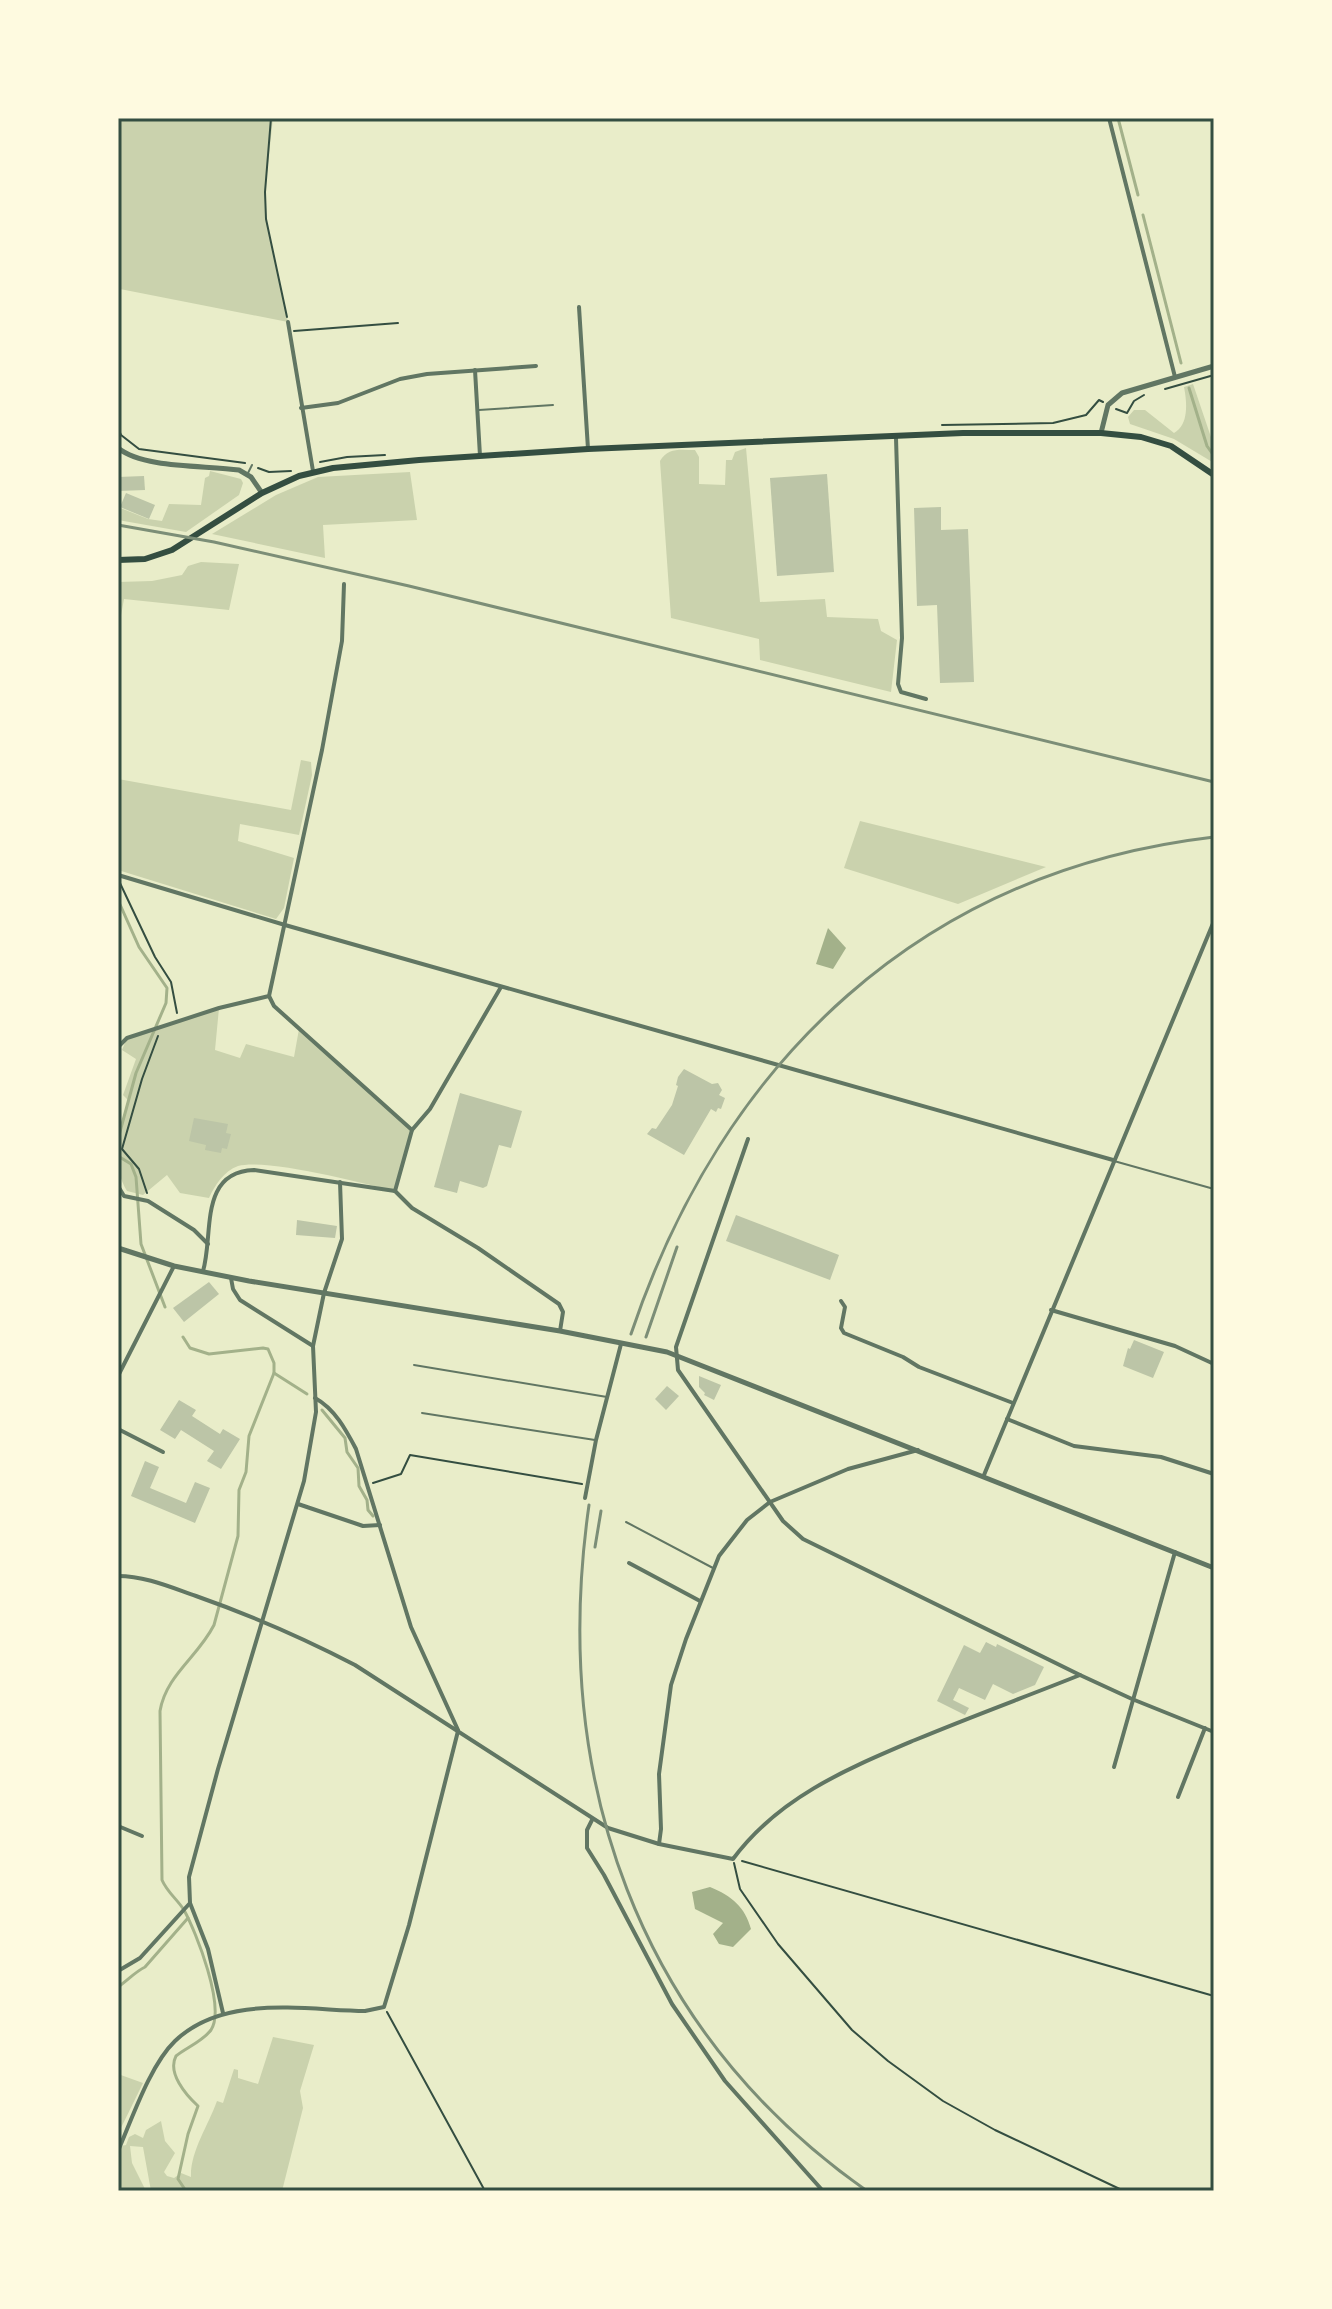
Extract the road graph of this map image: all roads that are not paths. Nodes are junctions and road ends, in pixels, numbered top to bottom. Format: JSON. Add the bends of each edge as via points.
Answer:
{"nodes":[{"id":1,"x":1109,"y":118,"type":"edge"},
{"id":2,"x":579,"y":307,"type":"dead end"},
{"id":3,"x":288,"y":322,"type":"road end"},
{"id":4,"x":536,"y":366,"type":"dead end"},
{"id":5,"x":1214,"y":366,"type":"edge"},
{"id":6,"x":475,"y":369,"type":"junction"},
{"id":7,"x":1175,"y":377,"type":"junction"},
{"id":8,"x":553,"y":405,"type":"dead end"},
{"id":9,"x":301,"y":408,"type":"junction"},
{"id":10,"x":477,"y":411,"type":"junction"},
{"id":11,"x":1101,"y":433,"type":"junction"},
{"id":12,"x":896,"y":438,"type":"junction"},
{"id":13,"x":588,"y":449,"type":"junction"},
{"id":14,"x":121,"y":450,"type":"edge"},
{"id":15,"x":480,"y":456,"type":"junction"},
{"id":16,"x":118,"y":458,"type":"edge"},
{"id":17,"x":252,"y":465,"type":"road end"},
{"id":18,"x":313,"y":471,"type":"junction"},
{"id":19,"x":248,"y":474,"type":"junction"},
{"id":20,"x":1214,"y":475,"type":"edge"},
{"id":21,"x":262,"y":493,"type":"junction"},
{"id":22,"x":118,"y":560,"type":"edge"},
{"id":23,"x":344,"y":584,"type":"dead end"},
{"id":24,"x":926,"y":699,"type":"dead end"},
{"id":25,"x":118,"y":878,"type":"edge"},
{"id":26,"x":1214,"y":921,"type":"edge"},
{"id":27,"x":285,"y":925,"type":"junction"},
{"id":28,"x":501,"y":987,"type":"junction"},
{"id":29,"x":269,"y":996,"type":"junction"},
{"id":30,"x":118,"y":1047,"type":"edge"},
{"id":31,"x":412,"y":1130,"type":"junction"},
{"id":32,"x":748,"y":1139,"type":"dead end"},
{"id":33,"x":1113,"y":1160,"type":"junction"},
{"id":34,"x":340,"y":1182,"type":"junction"},
{"id":35,"x":118,"y":1186,"type":"edge"},
{"id":36,"x":1214,"y":1189,"type":"edge"},
{"id":37,"x":395,"y":1191,"type":"junction"},
{"id":38,"x":208,"y":1244,"type":"junction"},
{"id":39,"x":118,"y":1248,"type":"edge"},
{"id":40,"x":174,"y":1266,"type":"junction"},
{"id":41,"x":203,"y":1272,"type":"junction"},
{"id":42,"x":230,"y":1277,"type":"junction"},
{"id":43,"x":324,"y":1293,"type":"junction"},
{"id":44,"x":841,"y":1301,"type":"dead end"},
{"id":45,"x":1051,"y":1310,"type":"junction"},
{"id":46,"x":560,"y":1331,"type":"junction"},
{"id":47,"x":621,"y":1341,"type":"junction"},
{"id":48,"x":313,"y":1346,"type":"junction"},
{"id":49,"x":676,"y":1355,"type":"junction"},
{"id":50,"x":1214,"y":1364,"type":"edge"},
{"id":51,"x":414,"y":1365,"type":"dead end"},
{"id":52,"x":118,"y":1376,"type":"edge"},
{"id":53,"x":608,"y":1397,"type":"junction"},
{"id":54,"x":315,"y":1398,"type":"junction"},
{"id":55,"x":1013,"y":1403,"type":"junction"},
{"id":56,"x":422,"y":1413,"type":"dead end"},
{"id":57,"x":1007,"y":1419,"type":"junction"},
{"id":58,"x":118,"y":1429,"type":"edge"},
{"id":59,"x":596,"y":1440,"type":"junction"},
{"id":60,"x":919,"y":1450,"type":"junction"},
{"id":61,"x":163,"y":1452,"type":"dead end"},
{"id":62,"x":1214,"y":1474,"type":"edge"},
{"id":63,"x":984,"y":1475,"type":"junction"},
{"id":64,"x":585,"y":1498,"type":"dead end"},
{"id":65,"x":770,"y":1502,"type":"junction"},
{"id":66,"x":298,"y":1504,"type":"junction"},
{"id":67,"x":626,"y":1522,"type":"dead end"},
{"id":68,"x":380,"y":1525,"type":"junction"},
{"id":69,"x":1175,"y":1552,"type":"junction"},
{"id":70,"x":629,"y":1563,"type":"dead end"},
{"id":71,"x":713,"y":1568,"type":"junction"},
{"id":72,"x":1214,"y":1568,"type":"edge"},
{"id":73,"x":118,"y":1576,"type":"edge"},
{"id":74,"x":700,"y":1601,"type":"junction"},
{"id":75,"x":262,"y":1620,"type":"junction"},
{"id":76,"x":1080,"y":1675,"type":"junction"},
{"id":77,"x":1132,"y":1699,"type":"junction"},
{"id":78,"x":1205,"y":1728,"type":"junction"},
{"id":79,"x":458,"y":1731,"type":"junction"},
{"id":80,"x":1214,"y":1732,"type":"edge"},
{"id":81,"x":1114,"y":1767,"type":"dead end"},
{"id":82,"x":1178,"y":1797,"type":"dead end"},
{"id":83,"x":592,"y":1820,"type":"junction"},
{"id":84,"x":118,"y":1826,"type":"edge"},
{"id":85,"x":142,"y":1836,"type":"dead end"},
{"id":86,"x":659,"y":1844,"type":"junction"},
{"id":87,"x":188,"y":1905,"type":"junction"},
{"id":88,"x":118,"y":1971,"type":"edge"},
{"id":89,"x":222,"y":2014,"type":"junction"},
{"id":90,"x":118,"y":2151,"type":"edge"},
{"id":91,"x":823,"y":2191,"type":"edge"}],
"edges":[{"from":1,"to":7,"type":"street"},
{"from":2,"to":13,"type":"street"},
{"from":3,"to":9,"type":"street"},
{"from":4,"to":6,"type":"street"},
{"from":5,"to":7,"type":"street"},
{"from":6,"to":9,"type":"street","via":[[414,376],[338,403]]},
{"from":6,"to":10,"type":"street"},
{"from":7,"to":11,"type":"street","via":[[1114,398]]},
{"from":8,"to":10,"type":"lane"},
{"from":9,"to":18,"type":"street"},
{"from":10,"to":15,"type":"street"},
{"from":11,"to":12,"type":"main road"},
{"from":11,"to":20,"type":"main road","via":[[1171,446]]},
{"from":12,"to":13,"type":"main road"},
{"from":12,"to":24,"type":"street","via":[[902,638],[898,684],[901,692]]},
{"from":13,"to":15,"type":"main road"},
{"from":14,"to":16,"type":"street"},
{"from":14,"to":19,"type":"street","via":[[149,460]]},
{"from":15,"to":18,"type":"main road"},
{"from":17,"to":19,"type":"lane"},
{"from":18,"to":21,"type":"main road"},
{"from":19,"to":21,"type":"street"},
{"from":21,"to":22,"type":"main road","via":[[172,550]]},
{"from":23,"to":27,"type":"street","via":[[342,641]]},
{"from":25,"to":27,"type":"street"},
{"from":26,"to":33,"type":"street"},
{"from":27,"to":28,"type":"street"},
{"from":27,"to":29,"type":"street"},
{"from":28,"to":31,"type":"street","via":[[430,1109]]},
{"from":28,"to":33,"type":"street"},
{"from":29,"to":30,"type":"street","via":[[127,1038]]},
{"from":29,"to":31,"type":"street"},
{"from":31,"to":37,"type":"street"},
{"from":32,"to":49,"type":"street"},
{"from":33,"to":36,"type":"lane"},
{"from":33,"to":45,"type":"street"},
{"from":34,"to":37,"type":"street"},
{"from":34,"to":38,"type":"street","via":[[237,1172],[212,1202]]},
{"from":34,"to":43,"type":"street","via":[[342,1239]]},
{"from":35,"to":38,"type":"street","via":[[124,1196],[148,1201]]},
{"from":37,"to":46,"type":"street","via":[[412,1208],[559,1304]]},
{"from":38,"to":41,"type":"street"},
{"from":39,"to":40,"type":"street"},
{"from":40,"to":41,"type":"street"},
{"from":40,"to":52,"type":"street"},
{"from":41,"to":42,"type":"street"},
{"from":42,"to":43,"type":"street"},
{"from":42,"to":48,"type":"street","via":[[240,1300]]},
{"from":43,"to":46,"type":"street"},
{"from":43,"to":48,"type":"street"},
{"from":44,"to":55,"type":"street","via":[[844,1333]]},
{"from":45,"to":50,"type":"street","via":[[1175,1346]]},
{"from":45,"to":55,"type":"street"},
{"from":46,"to":47,"type":"street"},
{"from":47,"to":49,"type":"street"},
{"from":47,"to":53,"type":"street"},
{"from":48,"to":54,"type":"street"},
{"from":49,"to":60,"type":"street"},
{"from":49,"to":65,"type":"street","via":[[678,1370]]},
{"from":51,"to":53,"type":"lane"},
{"from":53,"to":59,"type":"street"},
{"from":54,"to":66,"type":"street","via":[[314,1433]]},
{"from":54,"to":68,"type":"street","via":[[344,1426],[356,1449]]},
{"from":55,"to":57,"type":"street"},
{"from":56,"to":59,"type":"lane"},
{"from":57,"to":62,"type":"street","via":[[1074,1446],[1161,1457]]},
{"from":57,"to":63,"type":"street"},
{"from":58,"to":61,"type":"street"},
{"from":59,"to":64,"type":"street"},
{"from":60,"to":63,"type":"street"},
{"from":60,"to":65,"type":"street","via":[[848,1469]]},
{"from":63,"to":69,"type":"street"},
{"from":65,"to":71,"type":"street","via":[[737,1532]]},
{"from":65,"to":76,"type":"street","via":[[803,1539]]},
{"from":66,"to":68,"type":"street","via":[[363,1526]]},
{"from":66,"to":75,"type":"street"},
{"from":67,"to":71,"type":"lane"},
{"from":68,"to":79,"type":"street","via":[[411,1627]]},
{"from":69,"to":72,"type":"street"},
{"from":69,"to":77,"type":"street"},
{"from":70,"to":74,"type":"street"},
{"from":71,"to":74,"type":"street"},
{"from":73,"to":75,"type":"street","via":[[144,1578]]},
{"from":74,"to":86,"type":"street","via":[[671,1685],[659,1774]]},
{"from":75,"to":79,"type":"street","via":[[355,1665]]},
{"from":75,"to":87,"type":"street","via":[[189,1877]]},
{"from":76,"to":77,"type":"street"},
{"from":76,"to":86,"type":"street","via":[[834,1775],[784,1808],[733,1859]]},
{"from":77,"to":78,"type":"street"},
{"from":77,"to":81,"type":"street"},
{"from":78,"to":80,"type":"street"},
{"from":78,"to":82,"type":"street"},
{"from":79,"to":83,"type":"street"},
{"from":79,"to":89,"type":"street","via":[[384,2007]]},
{"from":83,"to":86,"type":"street"},
{"from":83,"to":91,"type":"street","via":[[587,1848],[672,2004],[725,2081]]},
{"from":84,"to":85,"type":"street"},
{"from":87,"to":88,"type":"street","via":[[140,1958]]},
{"from":87,"to":89,"type":"street","via":[[208,1949]]},
{"from":89,"to":90,"type":"street","via":[[174,2042],[149,2079]]}]}
